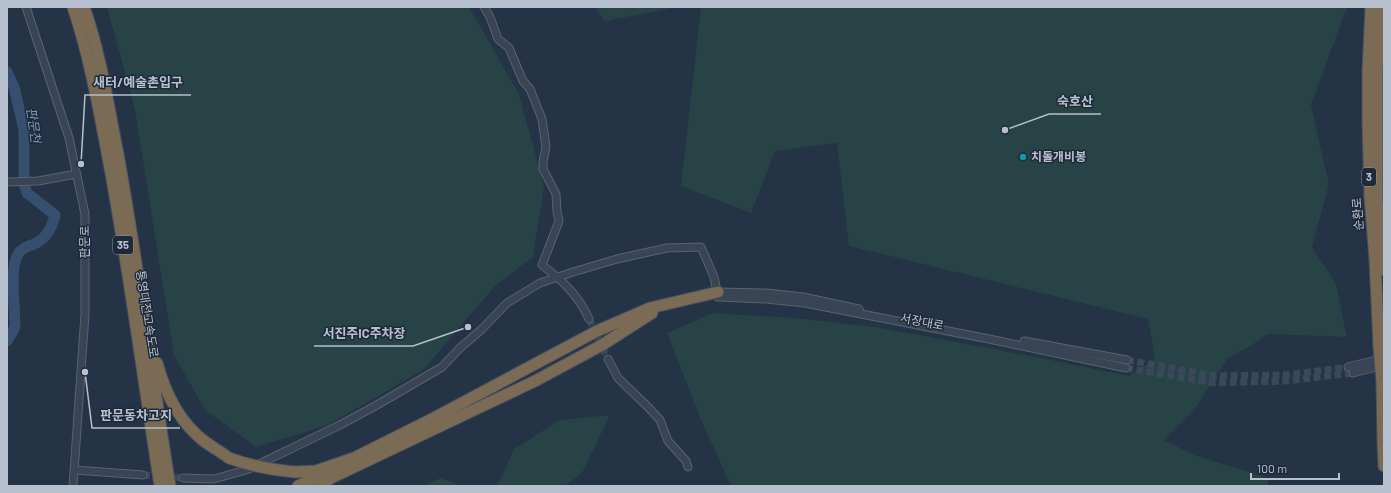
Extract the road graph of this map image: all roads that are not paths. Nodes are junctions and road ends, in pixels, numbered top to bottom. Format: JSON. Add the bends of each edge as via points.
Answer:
{"nodes":[{"id":1,"x":26,"y":7,"type":"edge"},
{"id":2,"x":73,"y":7,"type":"edge"},
{"id":3,"x":84,"y":7,"type":"edge"},
{"id":4,"x":484,"y":7,"type":"edge"},
{"id":5,"x":1371,"y":7,"type":"edge"},
{"id":6,"x":1380,"y":7,"type":"edge"},
{"id":7,"x":76,"y":174,"type":"junction"},
{"id":8,"x":7,"y":182,"type":"edge"},
{"id":9,"x":1384,"y":270,"type":"edge"},
{"id":10,"x":558,"y":277,"type":"junction"},
{"id":11,"x":718,"y":294,"type":"junction"},
{"id":12,"x":588,"y":320,"type":"tunnel mouth"},
{"id":13,"x":146,"y":327,"type":"junction"},
{"id":14,"x":1384,"y":358,"type":"edge"},
{"id":15,"x":608,"y":359,"type":"tunnel mouth"},
{"id":16,"x":1126,"y":364,"type":"tunnel mouth"},
{"id":17,"x":1384,"y":365,"type":"edge"},
{"id":18,"x":1348,"y":367,"type":"tunnel mouth"},
{"id":19,"x":1353,"y":373,"type":"tunnel mouth"},
{"id":20,"x":1382,"y":382,"type":"junction"},
{"id":21,"x":1384,"y":398,"type":"edge"},
{"id":22,"x":354,"y":458,"type":"junction"},
{"id":23,"x":1384,"y":466,"type":"edge"},
{"id":24,"x":688,"y":467,"type":"dead end"},
{"id":25,"x":75,"y":470,"type":"junction"},
{"id":26,"x":143,"y":475,"type":"tunnel mouth"},
{"id":27,"x":183,"y":478,"type":"tunnel mouth"},
{"id":28,"x":331,"y":478,"type":"junction"},
{"id":29,"x":73,"y":486,"type":"edge"},
{"id":30,"x":160,"y":486,"type":"edge"},
{"id":31,"x":170,"y":486,"type":"edge"},
{"id":32,"x":298,"y":486,"type":"edge"},
{"id":33,"x":313,"y":486,"type":"edge"},
{"id":34,"x":320,"y":486,"type":"edge"}],
"edges":[{"from":1,"to":7,"type":"street","name":"판문로","via":[[69,138]]},
{"from":2,"to":30,"type":"highway","name":"통영대전고속도로","number":"35","via":[[93,76],[116,200]]},
{"from":3,"to":13,"type":"highway","name":"통영대전고속도로","number":"35","via":[[102,72],[126,198]]},
{"from":4,"to":10,"type":"street","via":[[498,39],[509,48],[523,81],[530,89],[542,120],[546,147],[543,170],[556,194],[559,221],[542,265]]},
{"from":5,"to":20,"type":"highway","name":"순환로","number":"3","bridge":true,"via":[[1368,124],[1370,197]]},
{"from":6,"to":9,"type":"highway","name":"순환로","number":"3","via":[[1377,200]]},
{"from":7,"to":8,"type":"street","via":[[29,182]]},
{"from":7,"to":25,"type":"street","name":"판문로","via":[[84,214],[85,314]]},
{"from":10,"to":11,"type":"street","via":[[617,259],[667,248],[701,247],[714,277]]},
{"from":10,"to":12,"type":"street","via":[[576,295],[584,307]]},
{"from":10,"to":27,"type":"street","via":[[540,283],[508,303],[442,367],[340,425],[249,469],[214,479]]},
{"from":11,"to":16,"type":"street","name":"서장대로","via":[[805,303]]},
{"from":11,"to":22,"type":"highway","via":[[650,308],[597,330],[439,416]]},
{"from":11,"to":28,"type":"highway","via":[[652,313],[602,346],[535,381]]},
{"from":13,"to":22,"type":"highway","bridge":true,"via":[[165,388],[174,405],[187,424],[203,440],[230,458],[249,465],[295,472],[316,471]]},
{"from":13,"to":31,"type":"highway","name":"통영대전고속도로","number":"35"},
{"from":14,"to":18,"type":"street"},
{"from":15,"to":24,"type":"street","via":[[618,378],[660,420],[668,441],[686,461]]},
{"from":17,"to":19,"type":"street"},
{"from":20,"to":21,"type":"highway","number":"3"},
{"from":20,"to":23,"type":"highway"},
{"from":22,"to":32,"type":"highway"},
{"from":25,"to":26,"type":"street"},
{"from":25,"to":29,"type":"street","name":"판문로"},
{"from":28,"to":33,"type":"highway"},
{"from":28,"to":34,"type":"highway"}]}
